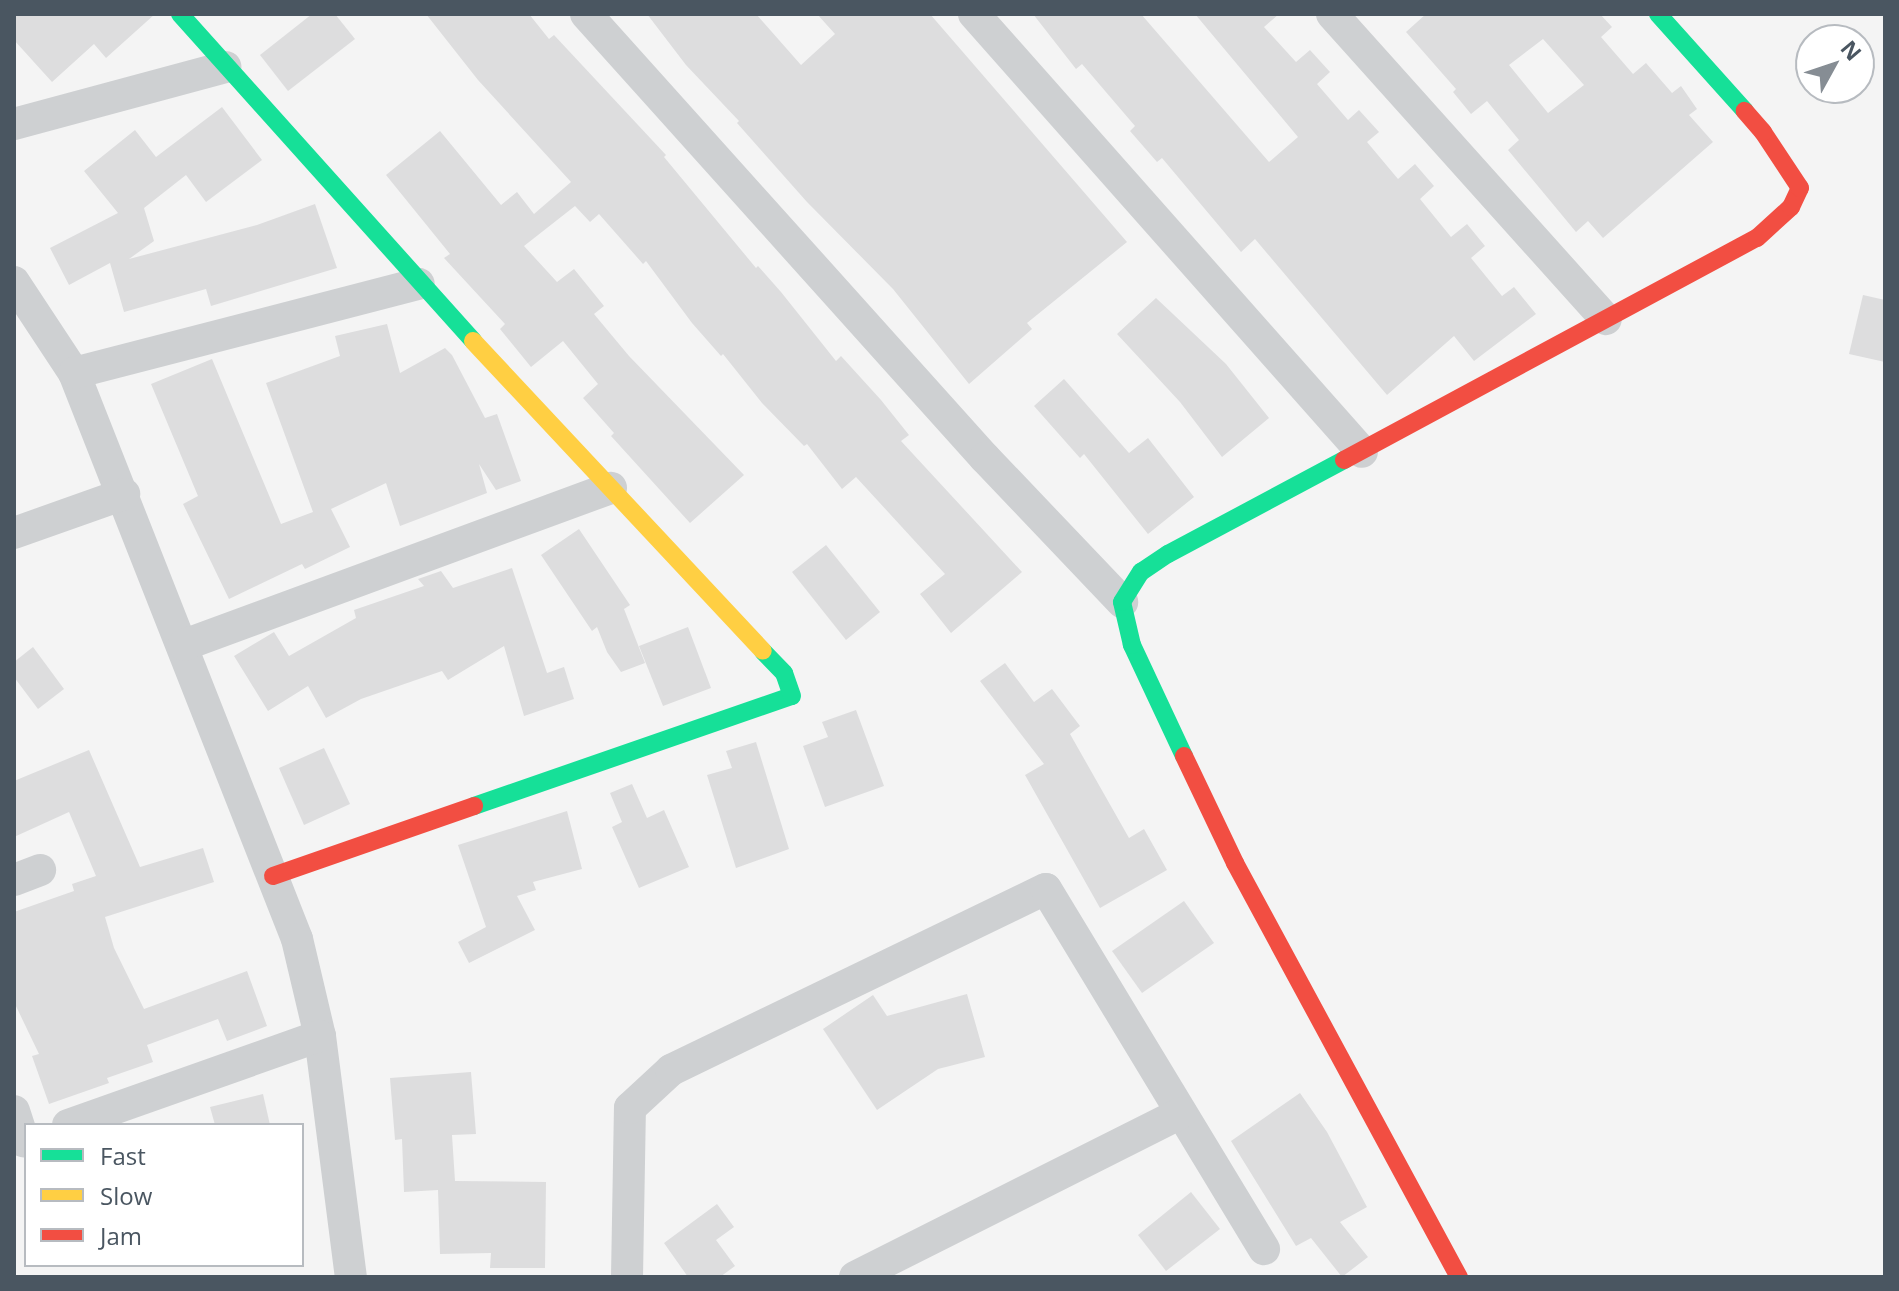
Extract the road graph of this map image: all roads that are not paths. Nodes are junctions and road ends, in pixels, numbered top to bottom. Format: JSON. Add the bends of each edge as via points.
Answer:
{"nodes":[{"id":1,"x":180,"y":14,"type":"edge"},
{"id":2,"x":586,"y":14,"type":"edge"},
{"id":3,"x":974,"y":14,"type":"edge"},
{"id":4,"x":1332,"y":14,"type":"edge"},
{"id":5,"x":1658,"y":14,"type":"edge"},
{"id":6,"x":225,"y":67,"type":"junction"},
{"id":7,"x":14,"y":124,"type":"edge"},
{"id":8,"x":14,"y":282,"type":"edge"},
{"id":9,"x":419,"y":284,"type":"junction"},
{"id":10,"x":1606,"y":319,"type":"junction"},
{"id":11,"x":74,"y":373,"type":"junction"},
{"id":12,"x":1362,"y":452,"type":"junction"},
{"id":13,"x":611,"y":488,"type":"junction"},
{"id":14,"x":124,"y":494,"type":"junction"},
{"id":15,"x":14,"y":533,"type":"edge"},
{"id":16,"x":1122,"y":602,"type":"junction"},
{"id":17,"x":184,"y":645,"type":"junction"},
{"id":18,"x":273,"y":876,"type":"junction"},
{"id":19,"x":320,"y":1036,"type":"junction"},
{"id":20,"x":1181,"y":1113,"type":"junction"},
{"id":21,"x":74,"y":1123,"type":"edge"},
{"id":22,"x":1264,"y":1249,"type":"dead end"},
{"id":23,"x":351,"y":1277,"type":"edge"},
{"id":24,"x":627,"y":1277,"type":"edge"},
{"id":25,"x":855,"y":1277,"type":"edge"},
{"id":26,"x":1459,"y":1277,"type":"edge"}],
"edges":[{"from":1,"to":6,"type":"street"},
{"from":2,"to":16,"type":"street","via":[[985,458]]},
{"from":3,"to":12,"type":"street"},
{"from":4,"to":10,"type":"street"},
{"from":5,"to":10,"type":"street","via":[[1763,132],[1800,188],[1791,207],[1757,238]]},
{"from":6,"to":7,"type":"street"},
{"from":6,"to":9,"type":"street"},
{"from":8,"to":11,"type":"street"},
{"from":9,"to":11,"type":"street"},
{"from":9,"to":13,"type":"street"},
{"from":10,"to":12,"type":"street"},
{"from":11,"to":14,"type":"street"},
{"from":12,"to":16,"type":"street","via":[[1168,554],[1141,572]]},
{"from":13,"to":17,"type":"street"},
{"from":13,"to":18,"type":"street","via":[[784,673],[792,696]]},
{"from":14,"to":15,"type":"street"},
{"from":14,"to":17,"type":"street"},
{"from":16,"to":26,"type":"street","via":[[1132,645],[1235,863]]},
{"from":17,"to":18,"type":"street"},
{"from":18,"to":19,"type":"street","via":[[297,939]]},
{"from":19,"to":21,"type":"street"},
{"from":19,"to":23,"type":"street"},
{"from":20,"to":22,"type":"street"},
{"from":20,"to":24,"type":"street","via":[[1046,889],[671,1070],[630,1108]]},
{"from":20,"to":25,"type":"street"}]}
